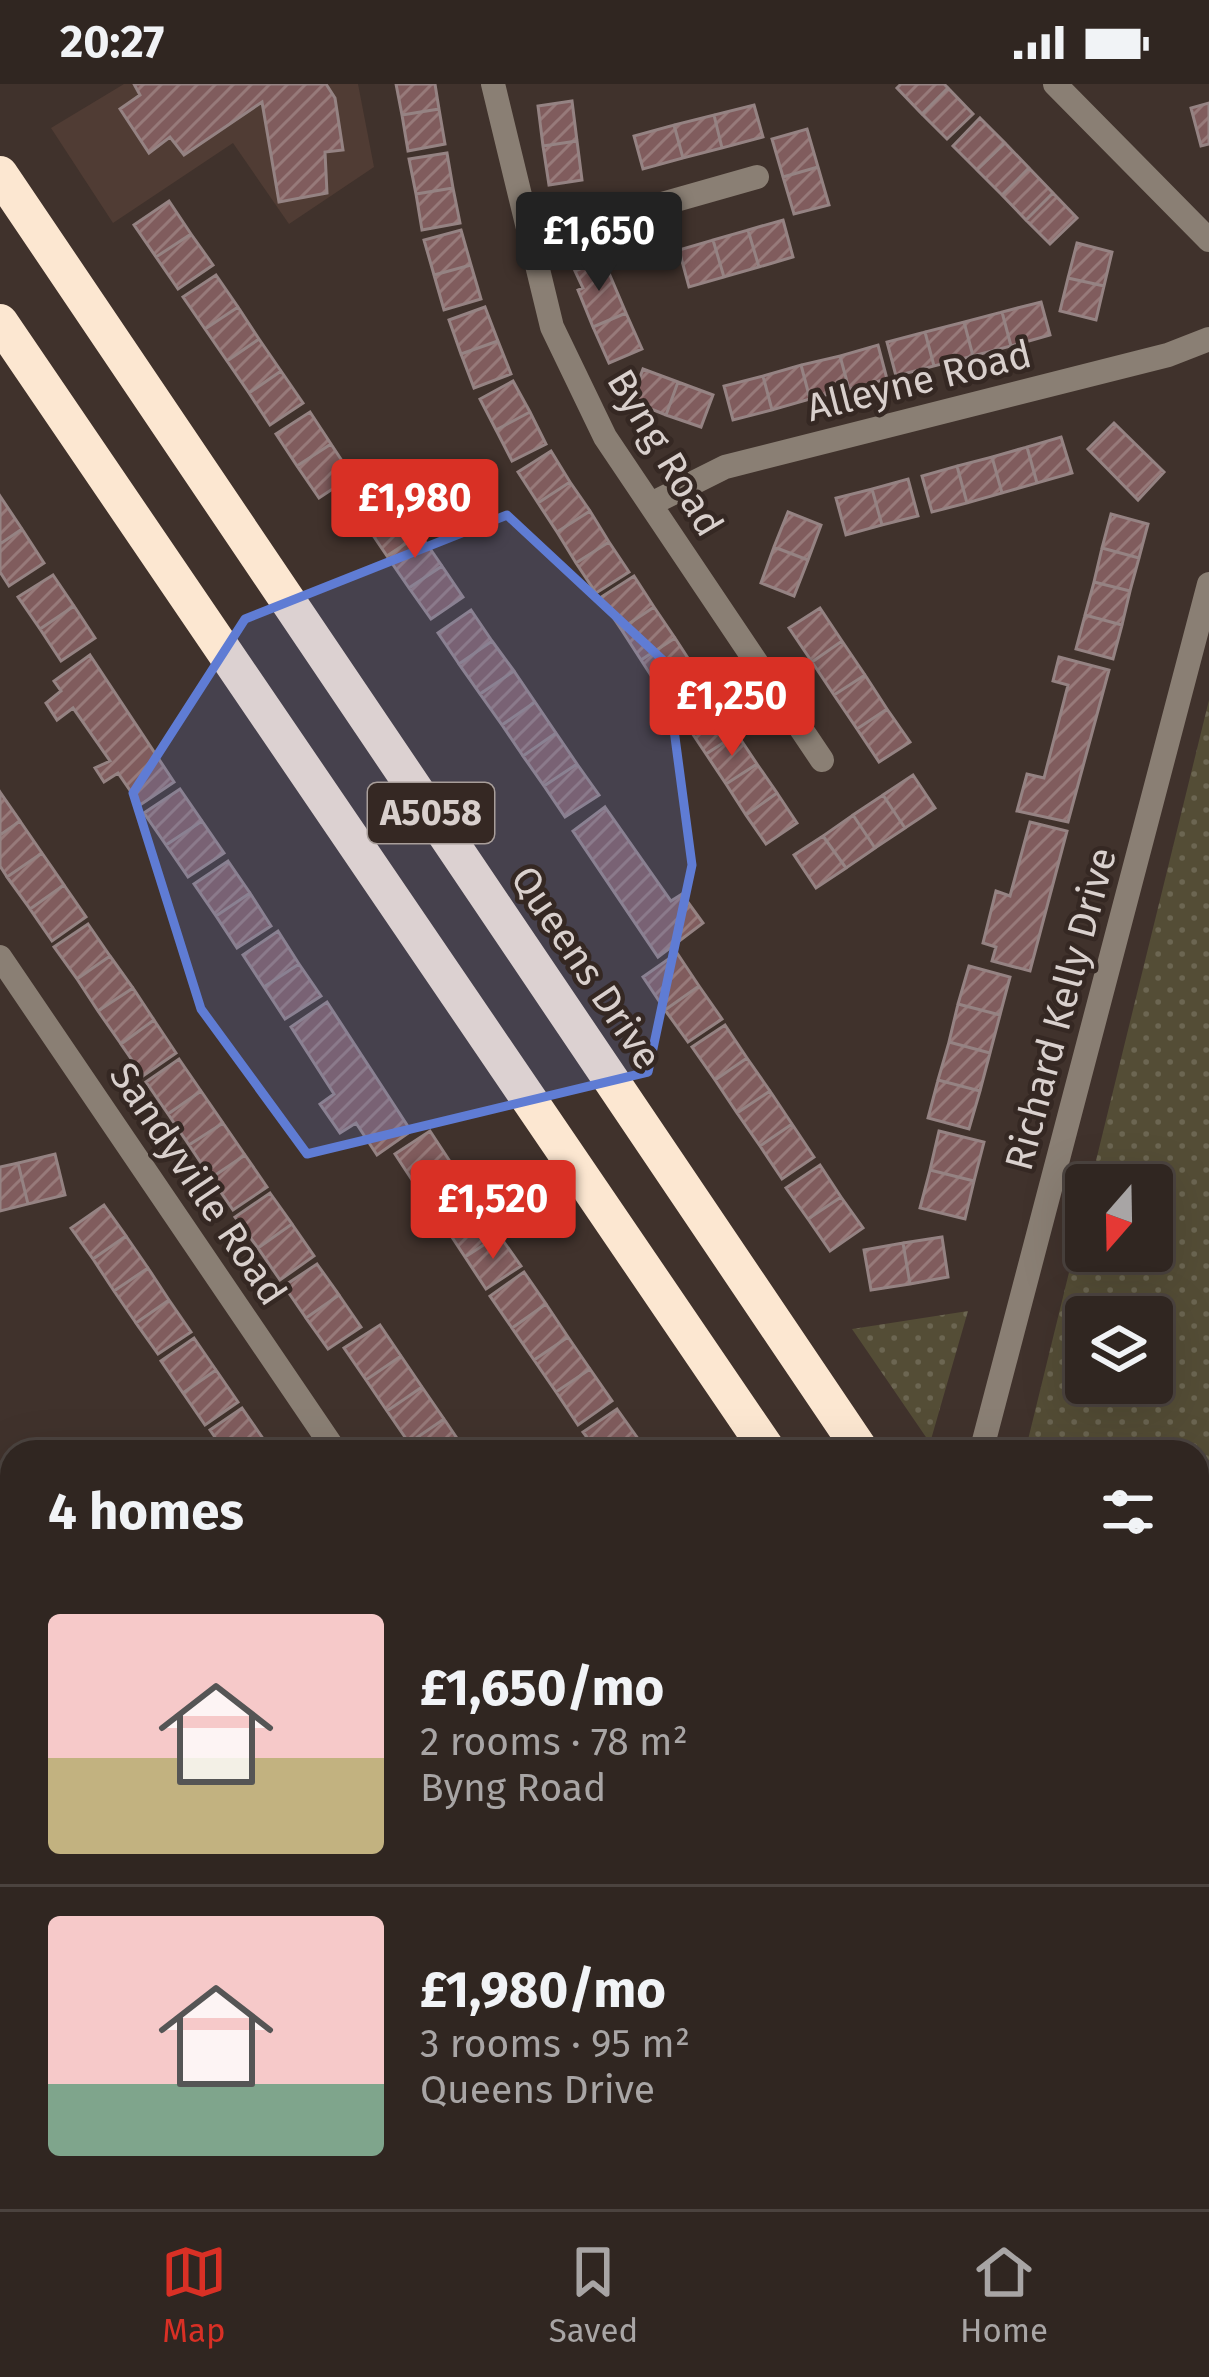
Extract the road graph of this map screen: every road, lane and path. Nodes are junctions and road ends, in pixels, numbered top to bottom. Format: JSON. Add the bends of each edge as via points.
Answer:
{"nodes":[{"id":1,"x":493,"y":84,"type":"edge"},
{"id":2,"x":1055,"y":84,"type":"edge"},
{"id":3,"x":0,"y":174,"type":"edge"},
{"id":4,"x":758,"y":177,"type":"dead end"},
{"id":5,"x":1209,"y":240,"type":"edge"},
{"id":6,"x":528,"y":242,"type":"junction"},
{"id":7,"x":0,"y":322,"type":"edge"},
{"id":8,"x":1209,"y":339,"type":"edge"},
{"id":9,"x":651,"y":505,"type":"junction"},
{"id":10,"x":1209,"y":584,"type":"edge"},
{"id":11,"x":822,"y":760,"type":"dead end"},
{"id":12,"x":0,"y":958,"type":"edge"},
{"id":13,"x":328,"y":1440,"type":"edge"},
{"id":14,"x":761,"y":1440,"type":"edge"},
{"id":15,"x":854,"y":1440,"type":"edge"},
{"id":16,"x":984,"y":1440,"type":"edge"}],
"edges":[{"from":1,"to":6,"type":"street","name":"Byng Road"},
{"from":2,"to":5,"type":"street"},
{"from":3,"to":15,"type":"highway","name":"Queens Drive","number":"A5058"},
{"from":4,"to":6,"type":"street"},
{"from":6,"to":9,"type":"street","name":"Byng Road","via":[[552,327],[605,436]]},
{"from":7,"to":14,"type":"highway","number":"A5058"},
{"from":8,"to":9,"type":"street","name":"Alleyne Road","via":[[725,467]]},
{"from":9,"to":11,"type":"street","name":"Byng Road"},
{"from":10,"to":16,"type":"street","name":"Richard Kelly Drive"},
{"from":12,"to":13,"type":"street","name":"Sandyville Road"}]}
